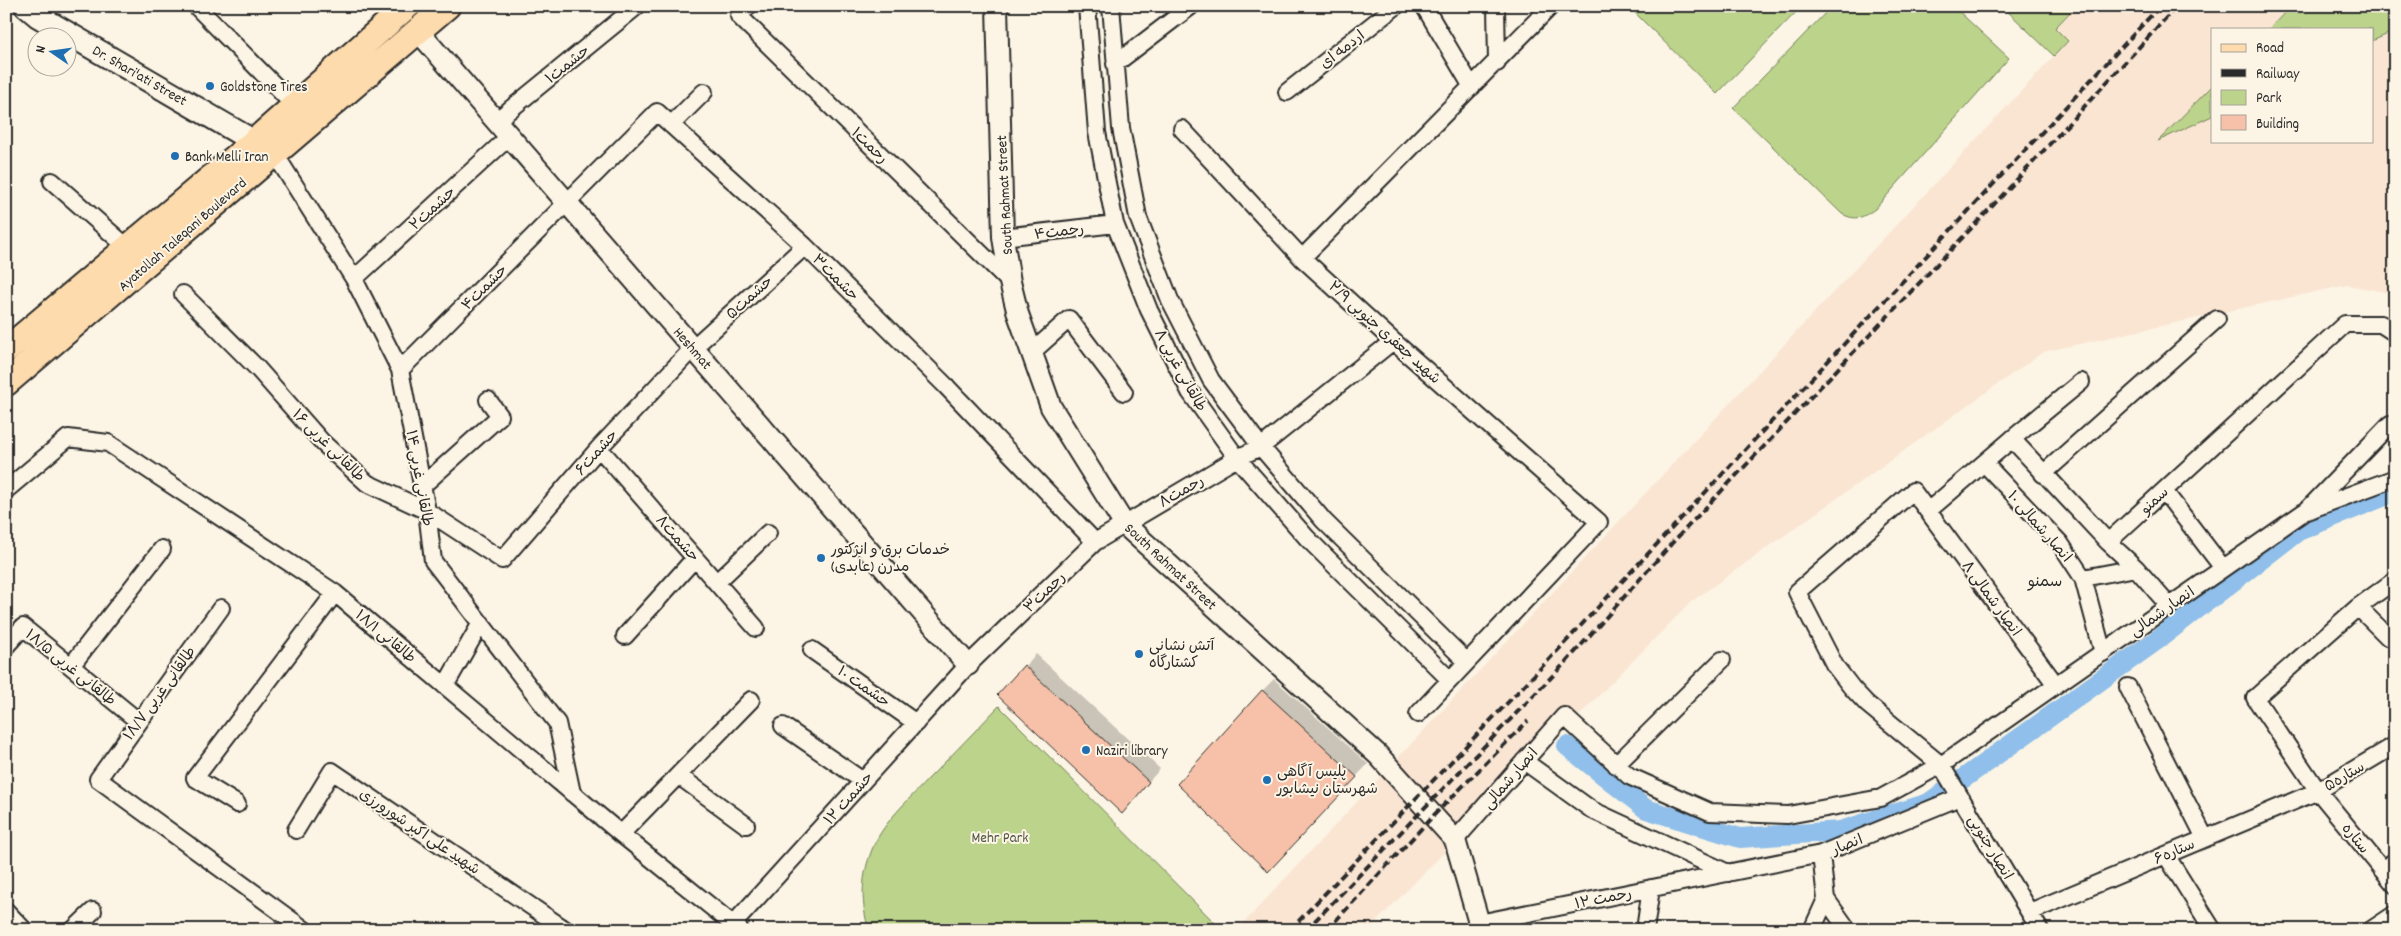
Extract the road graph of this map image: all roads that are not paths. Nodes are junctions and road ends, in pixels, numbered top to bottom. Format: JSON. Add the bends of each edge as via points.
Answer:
{"nodes":[{"id":1,"x":26,"y":6,"type":"edge"},
{"id":2,"x":196,"y":6,"type":"edge"},
{"id":3,"x":447,"y":6,"type":"edge"},
{"id":4,"x":637,"y":6,"type":"edge"},
{"id":5,"x":748,"y":6,"type":"edge"},
{"id":6,"x":997,"y":6,"type":"edge"},
{"id":7,"x":1087,"y":6,"type":"edge"},
{"id":8,"x":1111,"y":6,"type":"edge"},
{"id":9,"x":1191,"y":6,"type":"edge"},
{"id":10,"x":1396,"y":6,"type":"edge"},
{"id":11,"x":1424,"y":6,"type":"edge"},
{"id":12,"x":1496,"y":6,"type":"edge"},
{"id":13,"x":1551,"y":6,"type":"edge"},
{"id":14,"x":403,"y":7,"type":"edge"},
{"id":15,"x":418,"y":31,"type":"junction"},
{"id":16,"x":1496,"y":62,"type":"junction"},
{"id":17,"x":1115,"y":64,"type":"junction"},
{"id":18,"x":1472,"y":87,"type":"junction"},
{"id":19,"x":704,"y":92,"type":"dead end"},
{"id":20,"x":1288,"y":92,"type":"dead end"},
{"id":21,"x":295,"y":106,"type":"junction"},
{"id":22,"x":496,"y":121,"type":"junction"},
{"id":23,"x":671,"y":125,"type":"junction"},
{"id":24,"x":1182,"y":128,"type":"dead end"},
{"id":25,"x":510,"y":136,"type":"junction"},
{"id":26,"x":265,"y":147,"type":"junction"},
{"id":27,"x":52,"y":181,"type":"dead end"},
{"id":28,"x":568,"y":204,"type":"junction"},
{"id":29,"x":1114,"y":224,"type":"junction"},
{"id":30,"x":1003,"y":237,"type":"junction"},
{"id":31,"x":805,"y":246,"type":"junction"},
{"id":32,"x":128,"y":248,"type":"junction"},
{"id":33,"x":1302,"y":258,"type":"junction"},
{"id":34,"x":1155,"y":261,"type":"junction"},
{"id":35,"x":1133,"y":271,"type":"junction"},
{"id":36,"x":354,"y":279,"type":"junction"},
{"id":37,"x":1010,"y":282,"type":"junction"},
{"id":38,"x":183,"y":294,"type":"dead end"},
{"id":39,"x":2217,"y":319,"type":"dead end"},
{"id":40,"x":2395,"y":333,"type":"edge"},
{"id":41,"x":1394,"y":341,"type":"junction"},
{"id":42,"x":693,"y":348,"type":"junction"},
{"id":43,"x":6,"y":350,"type":"edge"},
{"id":44,"x":1031,"y":353,"type":"junction"},
{"id":45,"x":400,"y":370,"type":"junction"},
{"id":46,"x":2081,"y":382,"type":"dead end"},
{"id":47,"x":6,"y":383,"type":"edge"},
{"id":48,"x":1124,"y":392,"type":"dead end"},
{"id":49,"x":488,"y":400,"type":"dead end"},
{"id":50,"x":2390,"y":424,"type":"dead end"},
{"id":51,"x":2012,"y":439,"type":"junction"},
{"id":52,"x":1261,"y":447,"type":"junction"},
{"id":53,"x":598,"y":448,"type":"junction"},
{"id":54,"x":1238,"y":458,"type":"junction"},
{"id":55,"x":1984,"y":463,"type":"junction"},
{"id":56,"x":2043,"y":474,"type":"junction"},
{"id":57,"x":2395,"y":478,"type":"edge"},
{"id":58,"x":422,"y":486,"type":"junction"},
{"id":59,"x":6,"y":490,"type":"edge"},
{"id":60,"x":2164,"y":491,"type":"junction"},
{"id":61,"x":427,"y":510,"type":"junction"},
{"id":62,"x":1929,"y":510,"type":"junction"},
{"id":63,"x":2304,"y":512,"type":"junction"},
{"id":64,"x":1124,"y":524,"type":"junction"},
{"id":65,"x":768,"y":533,"type":"dead end"},
{"id":66,"x":1095,"y":542,"type":"junction"},
{"id":67,"x":2108,"y":542,"type":"junction"},
{"id":68,"x":162,"y":549,"type":"dead end"},
{"id":69,"x":695,"y":558,"type":"junction"},
{"id":70,"x":502,"y":560,"type":"joint"},
{"id":71,"x":2136,"y":568,"type":"junction"},
{"id":72,"x":2223,"y":568,"type":"junction"},
{"id":73,"x":2083,"y":578,"type":"junction"},
{"id":74,"x":2395,"y":580,"type":"edge"},
{"id":75,"x":717,"y":582,"type":"junction"},
{"id":76,"x":335,"y":593,"type":"junction"},
{"id":77,"x":2169,"y":606,"type":"junction"},
{"id":78,"x":2358,"y":607,"type":"junction"},
{"id":79,"x":221,"y":608,"type":"dead end"},
{"id":80,"x":481,"y":623,"type":"junction"},
{"id":81,"x":756,"y":628,"type":"dead end"},
{"id":82,"x":2395,"y":632,"type":"edge"},
{"id":83,"x":625,"y":636,"type":"dead end"},
{"id":84,"x":6,"y":646,"type":"edge"},
{"id":85,"x":812,"y":650,"type":"dead end"},
{"id":86,"x":2103,"y":653,"type":"junction"},
{"id":87,"x":1722,"y":660,"type":"dead end"},
{"id":88,"x":1466,"y":661,"type":"junction"},
{"id":89,"x":968,"y":665,"type":"junction"},
{"id":90,"x":71,"y":666,"type":"junction"},
{"id":91,"x":1449,"y":678,"type":"junction"},
{"id":92,"x":2056,"y":685,"type":"junction"},
{"id":93,"x":445,"y":686,"type":"junction"},
{"id":94,"x":2128,"y":686,"type":"dead end"},
{"id":95,"x":751,"y":700,"type":"dead end"},
{"id":96,"x":1418,"y":714,"type":"dead end"},
{"id":97,"x":138,"y":721,"type":"junction"},
{"id":98,"x":916,"y":723,"type":"junction"},
{"id":99,"x":783,"y":726,"type":"dead end"},
{"id":100,"x":2395,"y":745,"type":"edge"},
{"id":101,"x":1524,"y":762,"type":"junction"},
{"id":102,"x":1616,"y":765,"type":"junction"},
{"id":103,"x":1941,"y":765,"type":"junction"},
{"id":104,"x":679,"y":776,"type":"junction"},
{"id":105,"x":863,"y":781,"type":"junction"},
{"id":106,"x":2318,"y":791,"type":"junction"},
{"id":107,"x":572,"y":793,"type":"junction"},
{"id":108,"x":1960,"y":797,"type":"junction"},
{"id":109,"x":236,"y":804,"type":"dead end"},
{"id":110,"x":746,"y":825,"type":"dead end"},
{"id":111,"x":296,"y":830,"type":"dead end"},
{"id":112,"x":621,"y":834,"type":"junction"},
{"id":113,"x":2205,"y":838,"type":"junction"},
{"id":114,"x":1455,"y":840,"type":"junction"},
{"id":115,"x":1821,"y":854,"type":"junction"},
{"id":116,"x":2166,"y":855,"type":"junction"},
{"id":117,"x":2389,"y":866,"type":"edge"},
{"id":118,"x":1728,"y":873,"type":"junction"},
{"id":119,"x":2395,"y":885,"type":"edge"},
{"id":120,"x":1651,"y":888,"type":"junction"},
{"id":121,"x":1826,"y":899,"type":"junction"},
{"id":122,"x":6,"y":910,"type":"edge"},
{"id":123,"x":93,"y":911,"type":"dead end"},
{"id":124,"x":2030,"y":912,"type":"junction"},
{"id":125,"x":2395,"y":914,"type":"edge"},
{"id":126,"x":1478,"y":926,"type":"edge"},
{"id":127,"x":734,"y":928,"type":"edge"},
{"id":128,"x":24,"y":930,"type":"edge"},
{"id":129,"x":73,"y":930,"type":"edge"},
{"id":130,"x":305,"y":930,"type":"edge"},
{"id":131,"x":566,"y":930,"type":"edge"},
{"id":132,"x":1645,"y":930,"type":"edge"},
{"id":133,"x":1812,"y":930,"type":"edge"},
{"id":134,"x":1848,"y":930,"type":"edge"},
{"id":135,"x":2040,"y":930,"type":"edge"},
{"id":136,"x":2213,"y":930,"type":"edge"},
{"id":137,"x":2371,"y":930,"type":"edge"}],
"edges":[{"from":1,"to":26,"type":"main road","name":"Dr. Shari'ati Street","via":[[38,16]]},
{"from":2,"to":21,"type":"street"},
{"from":3,"to":15,"type":"main road","name":"Ayatollah Taleqani Boulevard"},
{"from":4,"to":22,"type":"street","name":"حشمت۱"},
{"from":5,"to":37,"type":"street","name":"رحمت۱","via":[[739,16]]},
{"from":6,"to":30,"type":"street","name":"South Rahmat Street"},
{"from":7,"to":29,"type":"street","name":"طالقانی غربی ۸","via":[[1097,132]]},
{"from":8,"to":17,"type":"street","name":"طالقانی غربی ۸"},
{"from":9,"to":17,"type":"street"},
{"from":10,"to":20,"type":"street","name":"اردمه ای"},
{"from":11,"to":18,"type":"street"},
{"from":12,"to":16,"type":"street"},
{"from":13,"to":16,"type":"street"},
{"from":14,"to":21,"type":"main road","name":"Ayatollah Taleqani Boulevard"},
{"from":15,"to":22,"type":"street","name":"Heshmat"},
{"from":15,"to":26,"type":"main road","name":"Ayatollah Taleqani Boulevard"},
{"from":16,"to":18,"type":"street"},
{"from":17,"to":34,"type":"street","name":"طالقانی غربی ۸","via":[[1121,128],[1138,217]]},
{"from":18,"to":33,"type":"street"},
{"from":19,"to":23,"type":"street"},
{"from":21,"to":26,"type":"main road","name":"Ayatollah Taleqani Boulevard"},
{"from":22,"to":25,"type":"street","name":"Heshmat"},
{"from":23,"to":28,"type":"street","name":"حشمت۳","via":[[657,112]]},
{"from":23,"to":31,"type":"street","name":"حشمت۳"},
{"from":24,"to":33,"type":"street","name":"شهید جعفری جنوبی ۲/۹"},
{"from":25,"to":28,"type":"street","name":"Heshmat"},
{"from":25,"to":36,"type":"street","name":"حشمت۲"},
{"from":26,"to":32,"type":"main road","name":"Ayatollah Taleqani Boulevard"},
{"from":26,"to":36,"type":"street","name":"طالقانی غربی ۱۴"},
{"from":26,"to":47,"type":"main road","name":"Ayatollah Taleqani Boulevard"},
{"from":27,"to":32,"type":"street"},
{"from":28,"to":42,"type":"street","name":"Heshmat"},
{"from":28,"to":45,"type":"street","name":"حشمت۴"},
{"from":29,"to":30,"type":"street","name":"رحمت۴"},
{"from":29,"to":35,"type":"street","name":"طالقانی غربی ۸"},
{"from":30,"to":37,"type":"street","name":"South Rahmat Street"},
{"from":31,"to":42,"type":"street","name":"حشمت۵"},
{"from":31,"to":66,"type":"street","name":"حشمت۳","via":[[945,385]]},
{"from":32,"to":43,"type":"main road","name":"Ayatollah Taleqani Boulevard"},
{"from":33,"to":41,"type":"street","name":"شهید جعفری جنوبی ۲/۹"},
{"from":34,"to":35,"type":"street"},
{"from":34,"to":52,"type":"street","name":"طالقانی غربی ۸","via":[[1170,300],[1211,380]]},
{"from":35,"to":54,"type":"street","name":"طالقانی غربی ۸","via":[[1190,392]]},
{"from":36,"to":45,"type":"street","name":"طالقانی غربی ۱۴"},
{"from":37,"to":44,"type":"street","name":"South Rahmat Street"},
{"from":38,"to":61,"type":"street","name":"طالقانی غربی ۱۶","via":[[258,369],[323,443],[367,483]]},
{"from":39,"to":56,"type":"street"},
{"from":40,"to":60,"type":"street","name":"سمنو","via":[[2381,324],[2345,324]]},
{"from":41,"to":52,"type":"street","name":"رحمت۸"},
{"from":41,"to":88,"type":"street","name":"شهید جعفری جنوبی ۲/۹","via":[[1599,522]]},
{"from":42,"to":53,"type":"street","name":"حشمت۶"},
{"from":42,"to":89,"type":"street","name":"Heshmat"},
{"from":44,"to":48,"type":"street","via":[[1069,319]]},
{"from":44,"to":64,"type":"street","name":"South Rahmat Street","via":[[1051,407]]},
{"from":45,"to":58,"type":"street","name":"طالقانی غربی ۱۴"},
{"from":46,"to":51,"type":"street"},
{"from":49,"to":58,"type":"street","via":[[500,416]]},
{"from":50,"to":63,"type":"street"},
{"from":51,"to":55,"type":"street"},
{"from":51,"to":56,"type":"street"},
{"from":52,"to":54,"type":"street","name":"رحمت۸"},
{"from":52,"to":88,"type":"street","name":"طالقانی غربی ۸","via":[[1324,521]]},
{"from":53,"to":69,"type":"street","name":"حشمت۸"},
{"from":53,"to":70,"type":"street","name":"حشمت۶"},
{"from":54,"to":64,"type":"street","name":"رحمت۸"},
{"from":54,"to":91,"type":"street","name":"طالقانی غربی ۸","via":[[1307,538]]},
{"from":55,"to":62,"type":"street"},
{"from":55,"to":73,"type":"street","name":"انصار شمالی ۱۰","via":[[2060,543]]},
{"from":56,"to":67,"type":"street"},
{"from":57,"to":63,"type":"street","name":"انصار شمالی"},
{"from":58,"to":61,"type":"street","name":"طالقانی غربی ۱۴"},
{"from":59,"to":76,"type":"street","name":"طالقانی ۱۸/۱","via":[[68,438],[108,443]]},
{"from":60,"to":67,"type":"street","name":"سمنو"},
{"from":60,"to":72,"type":"street"},
{"from":61,"to":70,"type":"street","name":"طالقانی غربی ۱۶"},
{"from":61,"to":80,"type":"street","name":"طالقانی غربی ۱۴","via":[[433,561]]},
{"from":62,"to":92,"type":"street","name":"انصار شمالی ۸"},
{"from":62,"to":103,"type":"street","name":"انصار شمالی ۸","via":[[1913,491],[1797,592],[1835,666],[1852,688]]},
{"from":63,"to":72,"type":"street","name":"انصار شمالی"},
{"from":64,"to":66,"type":"street","name":"رحمت۳"},
{"from":64,"to":114,"type":"street","name":"South Rahmat Street","via":[[1378,755]]},
{"from":65,"to":75,"type":"street"},
{"from":66,"to":89,"type":"street","name":"رحمت۳"},
{"from":67,"to":71,"type":"street"},
{"from":68,"to":90,"type":"street"},
{"from":69,"to":75,"type":"street","name":"حشمت۸"},
{"from":69,"to":83,"type":"street"},
{"from":71,"to":73,"type":"street"},
{"from":71,"to":77,"type":"street"},
{"from":72,"to":77,"type":"street","name":"انصار شمالی"},
{"from":73,"to":86,"type":"street","name":"انصار شمالی ۱۰"},
{"from":74,"to":78,"type":"street"},
{"from":75,"to":81,"type":"street","name":"حشمت۸"},
{"from":76,"to":93,"type":"street","name":"طالقانی ۱۸/۱"},
{"from":76,"to":109,"type":"street","via":[[195,778]]},
{"from":77,"to":86,"type":"street","name":"انصار شمالی"},
{"from":78,"to":82,"type":"street","via":[[2388,637]]},
{"from":78,"to":106,"type":"street","name":"ستاره","via":[[2255,698]]},
{"from":79,"to":97,"type":"street","name":"طالقانی غربی ۱۸/۷"},
{"from":80,"to":93,"type":"street"},
{"from":80,"to":107,"type":"street","name":"طالقانی غربی ۱۴","via":[[557,723]]},
{"from":84,"to":90,"type":"street","name":"طالقانی غربی ۱۸/۵","via":[[24,627]]},
{"from":85,"to":98,"type":"street","name":"حشمت ۱۰"},
{"from":86,"to":92,"type":"street","name":"انصار شمالی"},
{"from":87,"to":102,"type":"street"},
{"from":88,"to":91,"type":"street"},
{"from":89,"to":98,"type":"street","name":"حشمت ۱۲"},
{"from":90,"to":97,"type":"street","name":"طالقانی غربی ۱۸/۵"},
{"from":91,"to":96,"type":"street"},
{"from":92,"to":103,"type":"street","name":"انصار شمالی"},
{"from":93,"to":107,"type":"street","name":"طالقانی ۱۸/۱"},
{"from":94,"to":113,"type":"street"},
{"from":95,"to":104,"type":"street"},
{"from":97,"to":130,"type":"street","name":"طالقانی غربی ۱۸/۷","via":[[98,779]]},
{"from":98,"to":105,"type":"street","name":"حشمت ۱۲"},
{"from":99,"to":105,"type":"street"},
{"from":100,"to":106,"type":"street","name":"ستاره۵"},
{"from":101,"to":102,"type":"street","name":"انصار شمالی","via":[[1564,716]]},
{"from":101,"to":114,"type":"street","name":"انصار شمالی"},
{"from":101,"to":118,"type":"street","via":[[1592,810]]},
{"from":102,"to":103,"type":"street","name":"انصار شمالی","via":[[1629,776],[1710,812],[1788,816],[1881,798]]},
{"from":103,"to":108,"type":"street","name":"انصار جنوبی"},
{"from":104,"to":110,"type":"street"},
{"from":104,"to":112,"type":"street"},
{"from":105,"to":127,"type":"street","name":"حشمت ۱۲"},
{"from":106,"to":113,"type":"street","name":"ستاره۶"},
{"from":106,"to":117,"type":"street","name":"ستاره"},
{"from":107,"to":112,"type":"street","name":"طالقانی ۱۸/۱"},
{"from":108,"to":115,"type":"street","name":"انصار"},
{"from":108,"to":124,"type":"street","name":"انصار جنوبی"},
{"from":111,"to":131,"type":"street","name":"شهید علی اکبر شورورزی","via":[[332,771]]},
{"from":112,"to":127,"type":"street","name":"طالقانی ۱۸/۱"},
{"from":113,"to":116,"type":"street","name":"ستاره۶"},
{"from":114,"to":126,"type":"street","name":"South Rahmat Street"},
{"from":115,"to":118,"type":"street","name":"انصار"},
{"from":115,"to":121,"type":"street"},
{"from":116,"to":124,"type":"street","name":"ستاره۶"},
{"from":116,"to":136,"type":"street"},
{"from":117,"to":119,"type":"street","name":"ستاره"},
{"from":118,"to":120,"type":"street","name":"رحمت ۱۲"},
{"from":120,"to":126,"type":"street","name":"رحمت ۱۲"},
{"from":120,"to":132,"type":"street"},
{"from":121,"to":133,"type":"street"},
{"from":121,"to":134,"type":"street"},
{"from":122,"to":128,"type":"street"},
{"from":123,"to":129,"type":"street"},
{"from":124,"to":135,"type":"street","name":"انصار جنوبی"},
{"from":125,"to":137,"type":"street"}]}
